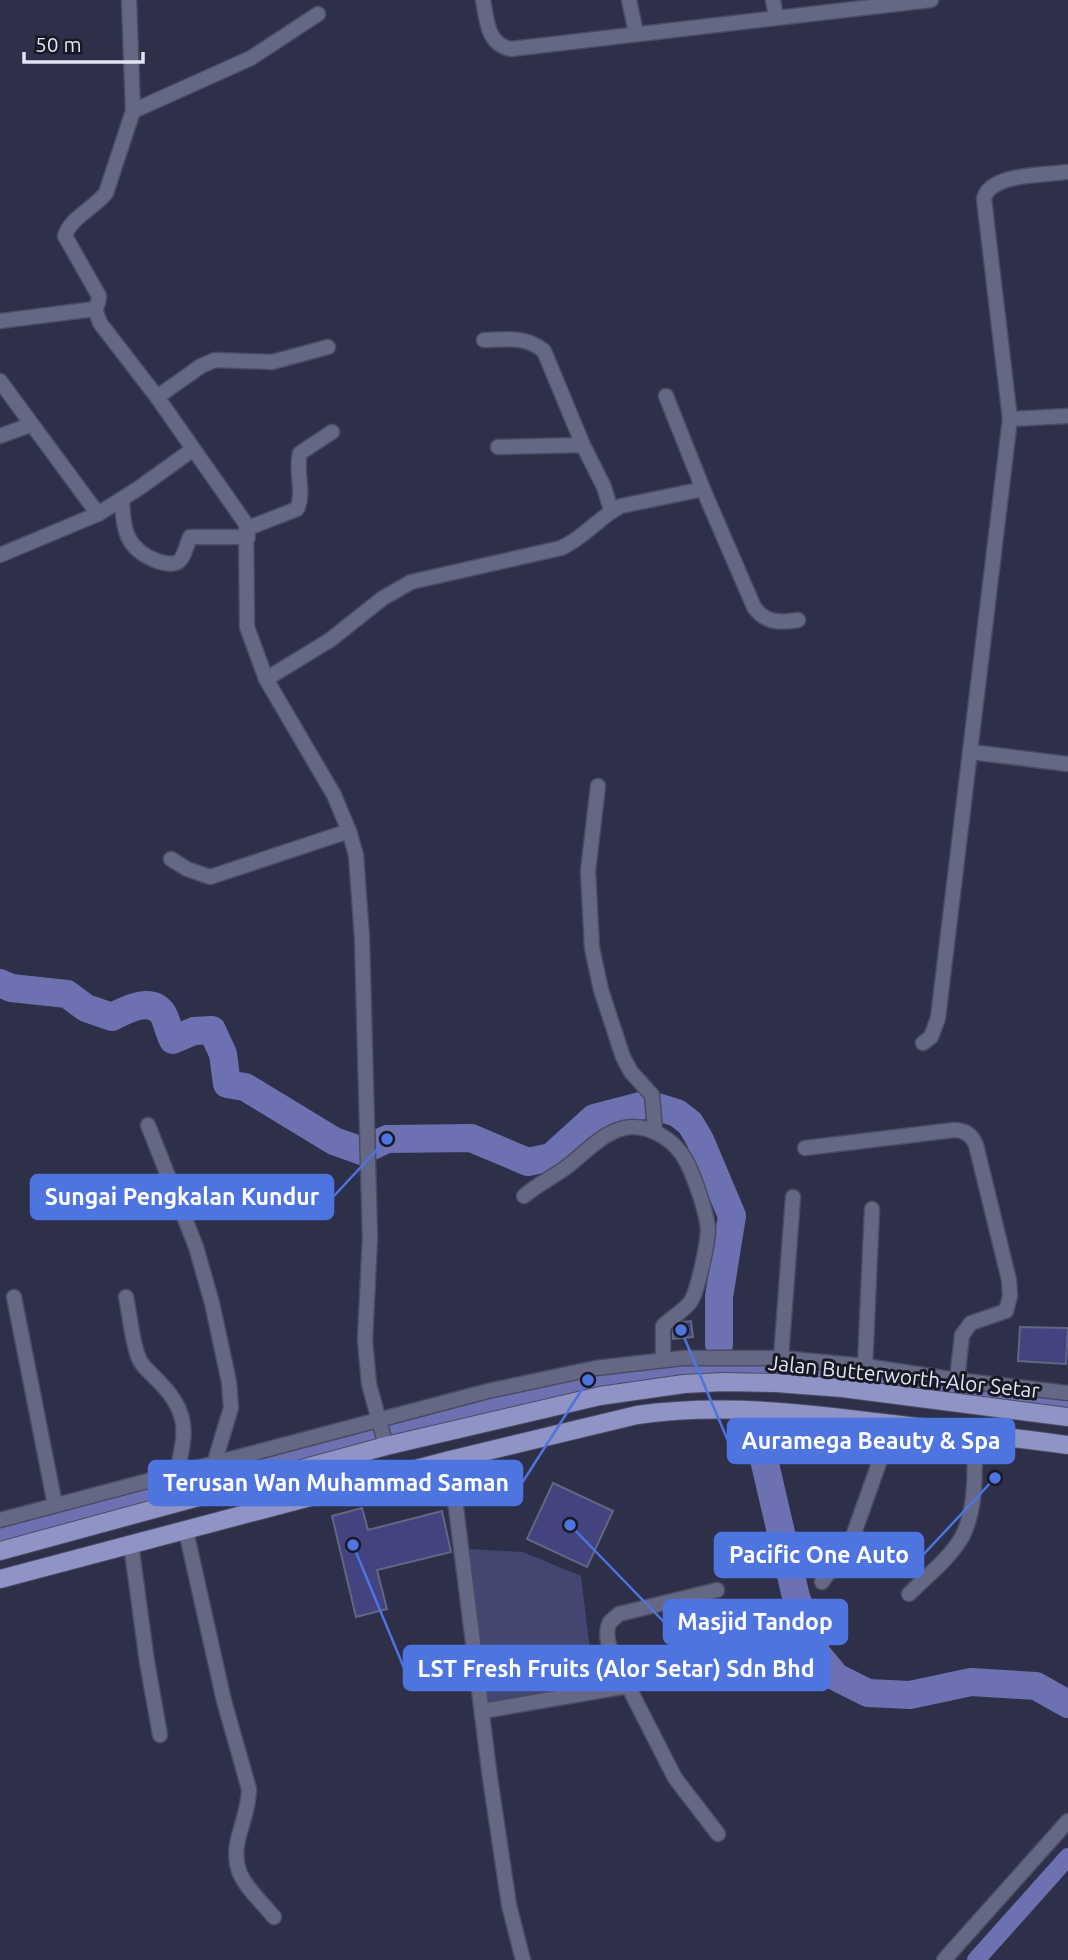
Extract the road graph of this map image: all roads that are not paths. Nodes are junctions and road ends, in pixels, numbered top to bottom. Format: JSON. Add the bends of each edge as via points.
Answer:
{"nodes":[{"id":1,"x":129,"y":0,"type":"edge"},
{"id":2,"x":483,"y":0,"type":"edge"},
{"id":3,"x":629,"y":0,"type":"edge"},
{"id":4,"x":773,"y":0,"type":"edge"},
{"id":5,"x":930,"y":0,"type":"edge"},
{"id":6,"x":318,"y":14,"type":"dead end"},
{"id":7,"x":776,"y":17,"type":"junction"},
{"id":8,"x":636,"y":33,"type":"junction"},
{"id":9,"x":133,"y":111,"type":"junction"},
{"id":10,"x":1068,"y":172,"type":"edge"},
{"id":11,"x":95,"y":309,"type":"junction"},
{"id":12,"x":0,"y":321,"type":"edge"},
{"id":13,"x":484,"y":340,"type":"dead end"},
{"id":14,"x":328,"y":347,"type":"dead end"},
{"id":15,"x":0,"y":381,"type":"edge"},
{"id":16,"x":666,"y":396,"type":"dead end"},
{"id":17,"x":157,"y":397,"type":"junction"},
{"id":18,"x":1068,"y":416,"type":"edge"},
{"id":19,"x":1010,"y":419,"type":"junction"},
{"id":20,"x":30,"y":425,"type":"junction"},
{"id":21,"x":332,"y":432,"type":"dead end"},
{"id":22,"x":0,"y":436,"type":"edge"},
{"id":23,"x":583,"y":445,"type":"junction"},
{"id":24,"x":498,"y":447,"type":"dead end"},
{"id":25,"x":192,"y":450,"type":"junction"},
{"id":26,"x":703,"y":489,"type":"junction"},
{"id":27,"x":122,"y":500,"type":"junction"},
{"id":28,"x":611,"y":510,"type":"junction"},
{"id":29,"x":98,"y":514,"type":"junction"},
{"id":30,"x":248,"y":533,"type":"junction"},
{"id":31,"x":0,"y":555,"type":"edge"},
{"id":32,"x":798,"y":620,"type":"dead end"},
{"id":33,"x":266,"y":680,"type":"junction"},
{"id":34,"x":971,"y":751,"type":"junction"},
{"id":35,"x":1068,"y":764,"type":"edge"},
{"id":36,"x":598,"y":786,"type":"dead end"},
{"id":37,"x":349,"y":831,"type":"junction"},
{"id":38,"x":171,"y":859,"type":"dead end"},
{"id":39,"x":923,"y":1043,"type":"dead end"},
{"id":40,"x":148,"y":1125,"type":"dead end"},
{"id":41,"x":655,"y":1127,"type":"junction"},
{"id":42,"x":805,"y":1149,"type":"dead end"},
{"id":43,"x":524,"y":1196,"type":"dead end"},
{"id":44,"x":793,"y":1197,"type":"dead end"},
{"id":45,"x":872,"y":1209,"type":"dead end"},
{"id":46,"x":14,"y":1297,"type":"dead end"},
{"id":47,"x":126,"y":1297,"type":"dead end"},
{"id":48,"x":781,"y":1358,"type":"junction"},
{"id":49,"x":663,"y":1360,"type":"junction"},
{"id":50,"x":865,"y":1366,"type":"junction"},
{"id":51,"x":957,"y":1380,"type":"junction"},
{"id":52,"x":1068,"y":1393,"type":"edge"},
{"id":53,"x":1068,"y":1417,"type":"edge"},
{"id":54,"x":379,"y":1420,"type":"junction"},
{"id":55,"x":893,"y":1424,"type":"junction"},
{"id":56,"x":975,"y":1433,"type":"junction"},
{"id":57,"x":1068,"y":1445,"type":"edge"},
{"id":58,"x":386,"y":1446,"type":"junction"},
{"id":59,"x":450,"y":1460,"type":"junction"},
{"id":60,"x":215,"y":1464,"type":"junction"},
{"id":61,"x":176,"y":1474,"type":"junction"},
{"id":62,"x":55,"y":1505,"type":"junction"},
{"id":63,"x":0,"y":1520,"type":"edge"},
{"id":64,"x":186,"y":1531,"type":"junction"},
{"id":65,"x":131,"y":1544,"type":"junction"},
{"id":66,"x":0,"y":1550,"type":"edge"},
{"id":67,"x":0,"y":1579,"type":"edge"},
{"id":68,"x":822,"y":1583,"type":"dead end"},
{"id":69,"x":717,"y":1590,"type":"dead end"},
{"id":70,"x":909,"y":1594,"type":"dead end"},
{"id":71,"x":628,"y":1686,"type":"junction"},
{"id":72,"x":483,"y":1711,"type":"junction"},
{"id":73,"x":160,"y":1735,"type":"dead end"},
{"id":74,"x":1068,"y":1821,"type":"edge"},
{"id":75,"x":718,"y":1834,"type":"dead end"},
{"id":76,"x":274,"y":1917,"type":"dead end"},
{"id":77,"x":523,"y":1960,"type":"edge"},
{"id":78,"x":944,"y":1960,"type":"edge"}],
"edges":[{"from":1,"to":9,"type":"street"},
{"from":2,"to":8,"type":"street","via":[[489,33],[501,47]]},
{"from":3,"to":8,"type":"street"},
{"from":4,"to":7,"type":"street"},
{"from":5,"to":7,"type":"street"},
{"from":6,"to":9,"type":"street","via":[[251,58]]},
{"from":7,"to":8,"type":"street"},
{"from":9,"to":11,"type":"street","via":[[106,193],[65,236],[99,296]]},
{"from":10,"to":19,"type":"street","via":[[1001,180],[985,193]]},
{"from":11,"to":12,"type":"street"},
{"from":11,"to":17,"type":"street","via":[[100,323]]},
{"from":13,"to":23,"type":"street","via":[[524,339],[544,351]]},
{"from":14,"to":17,"type":"street","via":[[272,362],[215,360]]},
{"from":15,"to":20,"type":"street"},
{"from":16,"to":26,"type":"street"},
{"from":17,"to":25,"type":"street"},
{"from":18,"to":19,"type":"street"},
{"from":19,"to":34,"type":"street"},
{"from":20,"to":22,"type":"street"},
{"from":20,"to":29,"type":"street"},
{"from":21,"to":30,"type":"street","via":[[300,453],[297,509]]},
{"from":23,"to":24,"type":"street"},
{"from":23,"to":28,"type":"street"},
{"from":25,"to":27,"type":"street"},
{"from":25,"to":30,"type":"street"},
{"from":26,"to":28,"type":"street"},
{"from":26,"to":32,"type":"street","via":[[760,616],[779,622]]},
{"from":27,"to":29,"type":"street"},
{"from":27,"to":30,"type":"street","via":[[130,542],[162,563],[181,559],[190,537]]},
{"from":28,"to":33,"type":"street","via":[[584,535],[561,548],[427,578],[394,590],[330,640]]},
{"from":29,"to":31,"type":"street"},
{"from":30,"to":33,"type":"street","via":[[247,627]]},
{"from":33,"to":37,"type":"street","via":[[334,795]]},
{"from":34,"to":35,"type":"street"},
{"from":34,"to":39,"type":"street","via":[[938,1018],[931,1037]]},
{"from":36,"to":41,"type":"street","via":[[588,871],[593,948],[623,1057],[652,1095]]},
{"from":37,"to":38,"type":"street","via":[[210,877]]},
{"from":37,"to":54,"type":"street","via":[[356,855],[362,938],[370,1237],[365,1340],[369,1384]]},
{"from":40,"to":60,"type":"street","via":[[196,1247],[229,1382],[231,1408]]},
{"from":41,"to":43,"type":"street","via":[[630,1127],[609,1135]]},
{"from":41,"to":49,"type":"street","via":[[682,1153],[708,1230],[691,1302],[663,1326]]},
{"from":42,"to":51,"type":"street","via":[[954,1130],[972,1137],[1010,1296],[1006,1311],[980,1318],[962,1335]]},
{"from":44,"to":48,"type":"street"},
{"from":45,"to":50,"type":"street"},
{"from":46,"to":62,"type":"street"},
{"from":47,"to":61,"type":"street","via":[[141,1362],[181,1409],[183,1448]]},
{"from":48,"to":49,"type":"street"},
{"from":48,"to":50,"type":"street"},
{"from":49,"to":54,"type":"street","via":[[548,1377]]},
{"from":50,"to":51,"type":"street"},
{"from":51,"to":52,"type":"street"},
{"from":53,"to":58,"type":"main road","name":"Jalan Butterworth-Alor Setar","via":[[842,1388],[723,1382],[600,1396]]},
{"from":54,"to":58,"type":"street"},
{"from":54,"to":60,"type":"street"},
{"from":55,"to":56,"type":"main road"},
{"from":55,"to":59,"type":"main road","via":[[782,1410],[666,1411]]},
{"from":55,"to":68,"type":"street","via":[[853,1536]]},
{"from":56,"to":57,"type":"main road"},
{"from":56,"to":70,"type":"street","via":[[974,1489],[965,1529]]},
{"from":58,"to":66,"type":"main road","name":"Jalan Butterworth-Alor Setar"},
{"from":59,"to":64,"type":"main road"},
{"from":59,"to":72,"type":"street"},
{"from":60,"to":61,"type":"street"},
{"from":61,"to":62,"type":"street"},
{"from":62,"to":63,"type":"street"},
{"from":64,"to":65,"type":"main road"},
{"from":64,"to":76,"type":"street","via":[[249,1789],[235,1861],[242,1878]]},
{"from":65,"to":67,"type":"main road"},
{"from":65,"to":73,"type":"street"},
{"from":69,"to":71,"type":"street","via":[[619,1614],[610,1621],[611,1654]]},
{"from":71,"to":72,"type":"street"},
{"from":71,"to":75,"type":"street","via":[[674,1778]]},
{"from":72,"to":77,"type":"street","via":[[509,1905]]},
{"from":74,"to":78,"type":"street"}]}
